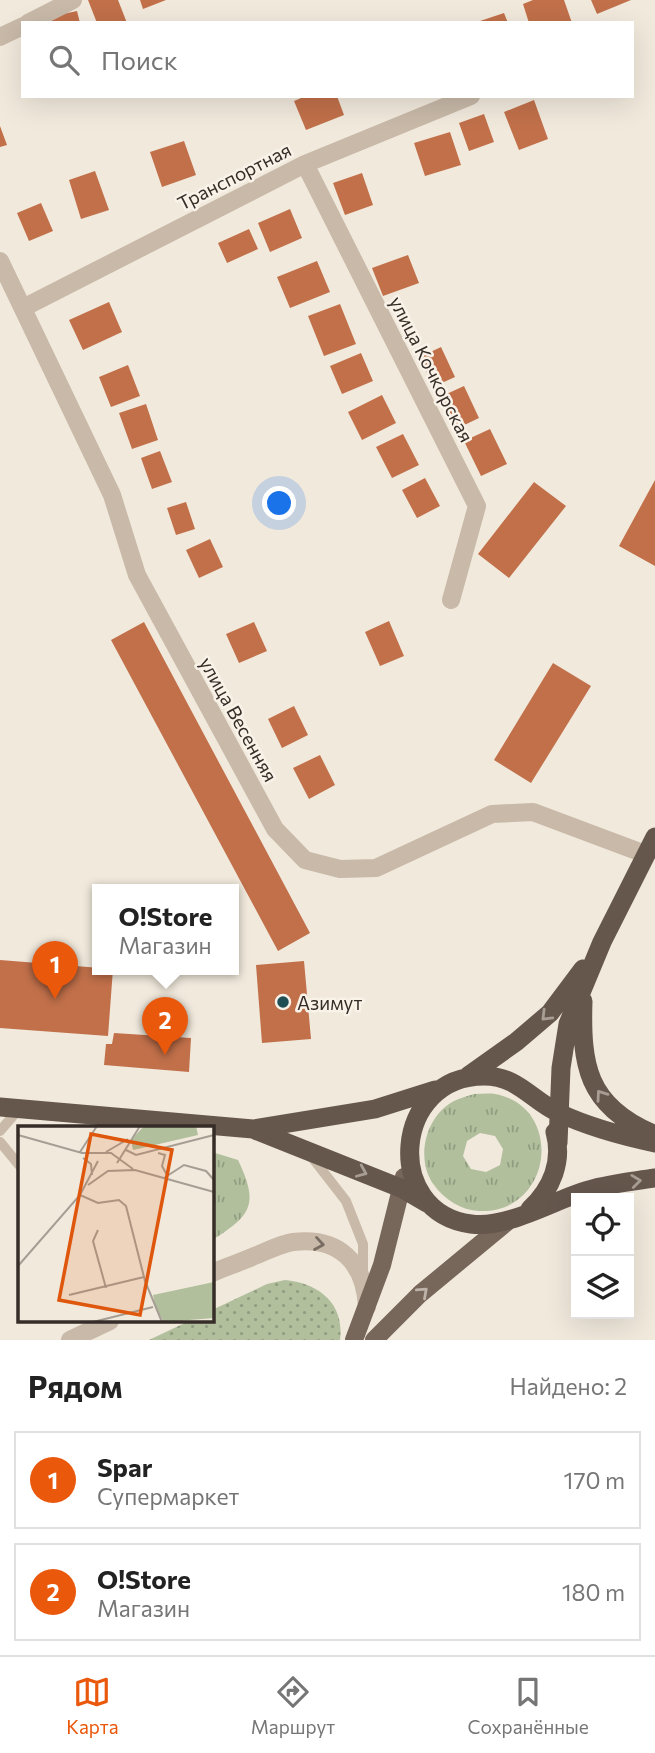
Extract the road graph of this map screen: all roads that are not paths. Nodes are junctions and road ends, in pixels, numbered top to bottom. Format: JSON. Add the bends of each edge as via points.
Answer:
{"nodes":[{"id":1,"x":73,"y":0,"type":"edge"},
{"id":2,"x":32,"y":21,"type":"edge"},
{"id":3,"x":21,"y":27,"type":"edge"},
{"id":4,"x":0,"y":37,"type":"edge"},
{"id":5,"x":466,"y":98,"type":"edge"},
{"id":6,"x":305,"y":164,"type":"junction"},
{"id":7,"x":0,"y":261,"type":"edge"},
{"id":8,"x":23,"y":308,"type":"junction"},
{"id":9,"x":451,"y":600,"type":"dead end"},
{"id":10,"x":650,"y":845,"type":"edge"},
{"id":11,"x":602,"y":943,"type":"junction"},
{"id":12,"x":584,"y":987,"type":"junction"},
{"id":13,"x":463,"y":1079,"type":"junction"},
{"id":14,"x":443,"y":1087,"type":"junction"},
{"id":15,"x":9,"y":1108,"type":"edge"},
{"id":16,"x":550,"y":1108,"type":"junction"},
{"id":17,"x":117,"y":1122,"type":"edge"},
{"id":18,"x":195,"y":1126,"type":"edge"},
{"id":19,"x":214,"y":1127,"type":"edge"},
{"id":20,"x":253,"y":1129,"type":"junction"},
{"id":21,"x":0,"y":1131,"type":"edge"},
{"id":22,"x":655,"y":1135,"type":"edge"},
{"id":23,"x":0,"y":1142,"type":"edge"},
{"id":24,"x":655,"y":1143,"type":"edge"},
{"id":25,"x":305,"y":1149,"type":"junction"},
{"id":26,"x":408,"y":1153,"type":"junction"},
{"id":27,"x":18,"y":1164,"type":"edge"},
{"id":28,"x":655,"y":1178,"type":"edge"},
{"id":29,"x":402,"y":1189,"type":"junction"},
{"id":30,"x":434,"y":1207,"type":"junction"},
{"id":31,"x":515,"y":1218,"type":"junction"},
{"id":32,"x":214,"y":1272,"type":"edge"},
{"id":33,"x":363,"y":1279,"type":"junction"},
{"id":34,"x":368,"y":1307,"type":"junction"},
{"id":35,"x":108,"y":1322,"type":"edge"},
{"id":36,"x":70,"y":1340,"type":"edge"},
{"id":37,"x":354,"y":1340,"type":"edge"},
{"id":38,"x":374,"y":1340,"type":"edge"}],
"edges":[{"from":1,"to":2,"type":"street"},
{"from":3,"to":4,"type":"street"},
{"from":5,"to":6,"type":"street","name":"Транспортная"},
{"from":6,"to":8,"type":"street","name":"Транспортная"},
{"from":6,"to":9,"type":"street","name":"улица Кочкорская","via":[[477,506]]},
{"from":7,"to":8,"type":"street","name":"улица Весенняя"},
{"from":8,"to":10,"type":"street","name":"улица Весенняя","via":[[112,495],[137,575],[275,829],[305,860],[340,869],[376,868],[492,814],[533,812]]},
{"from":10,"to":11,"type":"highway"},
{"from":11,"to":12,"type":"highway"},
{"from":11,"to":13,"type":"highway","one_way":true,"via":[[550,1013]]},
{"from":12,"to":16,"type":"highway","via":[[568,1024]]},
{"from":22,"to":12,"type":"highway","one_way":true,"via":[[629,1124],[596,1088],[582,1036]]},
{"from":13,"to":14,"type":"highway"},
{"from":13,"to":16,"type":"highway","via":[[506,1079]]},
{"from":14,"to":20,"type":"highway","via":[[375,1110]]},
{"from":14,"to":26,"type":"highway","via":[[424,1105],[412,1128]]},
{"from":15,"to":17,"type":"highway"},
{"from":15,"to":21,"type":"lane"},
{"from":16,"to":24,"type":"highway","via":[[592,1126]]},
{"from":16,"to":31,"type":"highway","via":[[558,1143],[551,1184]]},
{"from":17,"to":18,"type":"highway"},
{"from":19,"to":20,"type":"highway"},
{"from":20,"to":25,"type":"highway"},
{"from":23,"to":27,"type":"lane"},
{"from":25,"to":29,"type":"highway","one_way":true},
{"from":25,"to":33,"type":"lane","via":[[345,1201],[363,1244]]},
{"from":26,"to":29,"type":"main road"},
{"from":26,"to":30,"type":"highway","via":[[420,1192]]},
{"from":31,"to":28,"type":"highway","one_way":true,"via":[[585,1191]]},
{"from":29,"to":30,"type":"highway"},
{"from":29,"to":34,"type":"main road"},
{"from":30,"to":31,"type":"highway","via":[[468,1224],[488,1226]]},
{"from":38,"to":31,"type":"main road","one_way":true,"via":[[420,1294]]},
{"from":32,"to":33,"type":"street","one_way":true,"via":[[292,1242],[312,1242],[348,1256]]},
{"from":33,"to":34,"type":"street"},
{"from":34,"to":37,"type":"main road"},
{"from":35,"to":36,"type":"street"}]}
